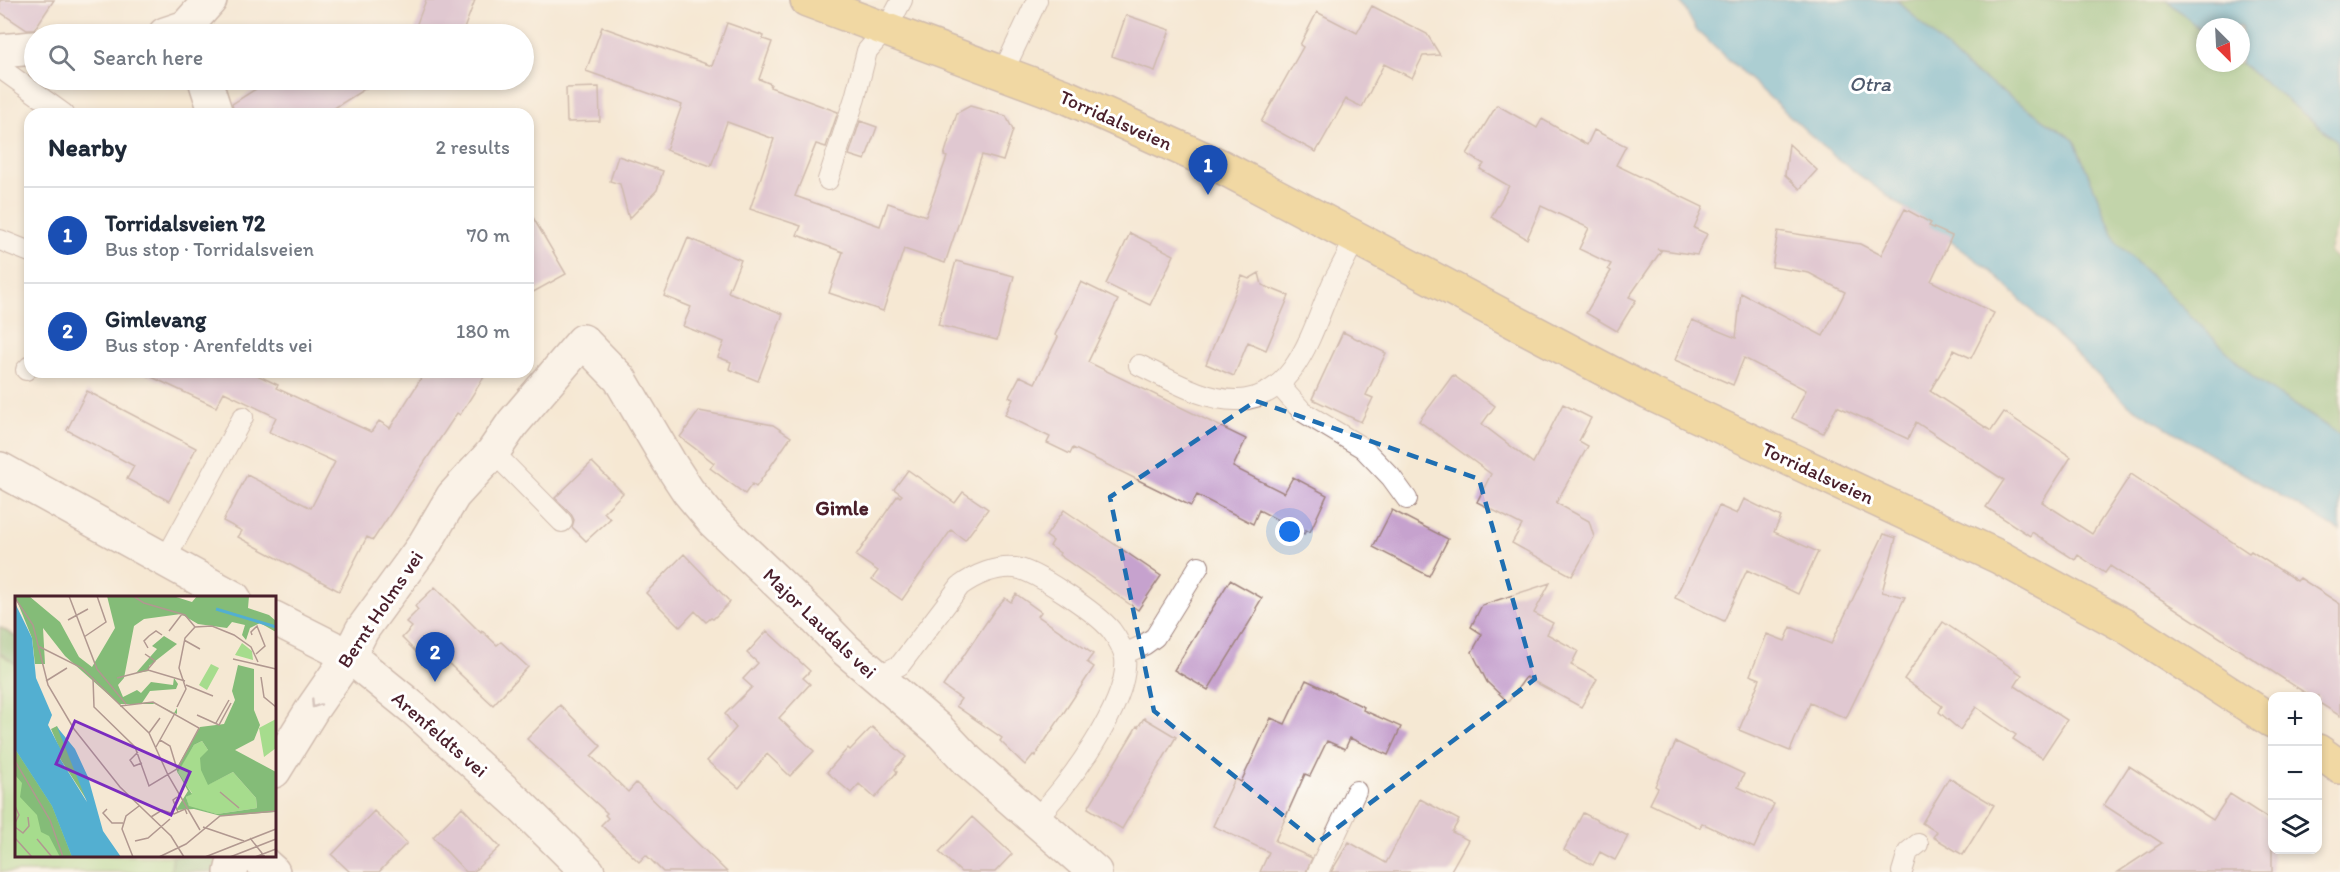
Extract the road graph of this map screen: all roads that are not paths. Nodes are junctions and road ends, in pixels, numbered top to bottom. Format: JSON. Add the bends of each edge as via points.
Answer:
{"nodes":[{"id":1,"x":210,"y":0,"type":"edge"},
{"id":2,"x":807,"y":0,"type":"edge"},
{"id":3,"x":902,"y":0,"type":"edge"},
{"id":4,"x":1036,"y":0,"type":"edge"},
{"id":5,"x":188,"y":24,"type":"edge"},
{"id":6,"x":887,"y":28,"type":"junction"},
{"id":7,"x":24,"y":49,"type":"edge"},
{"id":8,"x":0,"y":51,"type":"edge"},
{"id":9,"x":0,"y":68,"type":"edge"},
{"id":10,"x":1003,"y":72,"type":"junction"},
{"id":11,"x":24,"y":85,"type":"edge"},
{"id":12,"x":31,"y":90,"type":"edge"},
{"id":13,"x":208,"y":90,"type":"edge"},
{"id":14,"x":56,"y":108,"type":"edge"},
{"id":15,"x":214,"y":108,"type":"edge"},
{"id":16,"x":828,"y":180,"type":"dead end"},
{"id":17,"x":1355,"y":237,"type":"junction"},
{"id":18,"x":0,"y":240,"type":"edge"},
{"id":19,"x":24,"y":250,"type":"edge"},
{"id":20,"x":583,"y":341,"type":"joint"},
{"id":21,"x":1139,"y":365,"type":"dead end"},
{"id":22,"x":1278,"y":385,"type":"junction"},
{"id":23,"x":243,"y":417,"type":"dead end"},
{"id":24,"x":493,"y":452,"type":"junction"},
{"id":25,"x":0,"y":469,"type":"edge"},
{"id":26,"x":1407,"y":499,"type":"dead end"},
{"id":27,"x":562,"y":522,"type":"dead end"},
{"id":28,"x":165,"y":560,"type":"junction"},
{"id":29,"x":1199,"y":566,"type":"dead end"},
{"id":30,"x":232,"y":596,"type":"edge"},
{"id":31,"x":276,"y":619,"type":"edge"},
{"id":32,"x":1124,"y":654,"type":"junction"},
{"id":33,"x":349,"y":656,"type":"junction"},
{"id":34,"x":876,"y":678,"type":"junction"},
{"id":35,"x":2268,"y":718,"type":"edge"},
{"id":36,"x":2322,"y":754,"type":"edge"},
{"id":37,"x":2340,"y":767,"type":"edge"},
{"id":38,"x":276,"y":768,"type":"edge"},
{"id":39,"x":1356,"y":791,"type":"dead end"},
{"id":40,"x":1035,"y":819,"type":"junction"},
{"id":41,"x":1918,"y":844,"type":"dead end"},
{"id":42,"x":235,"y":857,"type":"edge"},
{"id":43,"x":257,"y":857,"type":"edge"},
{"id":44,"x":231,"y":872,"type":"edge"},
{"id":45,"x":273,"y":872,"type":"edge"},
{"id":46,"x":588,"y":872,"type":"edge"},
{"id":47,"x":1095,"y":872,"type":"edge"},
{"id":48,"x":1318,"y":872,"type":"edge"},
{"id":49,"x":1902,"y":872,"type":"edge"}],
"edges":[{"from":1,"to":5,"type":"street"},
{"from":2,"to":6,"type":"main road","name":"Torridalsveien"},
{"from":3,"to":6,"type":"lane"},
{"from":4,"to":10,"type":"lane"},
{"from":6,"to":10,"type":"main road","name":"Torridalsveien"},
{"from":6,"to":16,"type":"lane","via":[[867,51]]},
{"from":7,"to":8,"type":"street"},
{"from":9,"to":11,"type":"lane"},
{"from":10,"to":17,"type":"main road","name":"Torridalsveien","via":[[1220,166]]},
{"from":12,"to":14,"type":"lane"},
{"from":13,"to":15,"type":"street"},
{"from":17,"to":22,"type":"lane","via":[[1317,325],[1293,368]]},
{"from":17,"to":35,"type":"main road","name":"Torridalsveien","via":[[1649,393],[1999,557],[2127,627]]},
{"from":18,"to":19,"type":"lane"},
{"from":20,"to":24,"type":"street","name":"Bernt Holms vei"},
{"from":20,"to":34,"type":"street","name":"Major Laudals vei","via":[[620,379],[688,491],[713,520]]},
{"from":21,"to":22,"type":"lane","via":[[1216,398],[1252,398]]},
{"from":22,"to":26,"type":"lane","via":[[1303,412],[1363,448]]},
{"from":23,"to":28,"type":"lane"},
{"from":24,"to":27,"type":"lane"},
{"from":24,"to":33,"type":"street","name":"Bernt Holms vei","via":[[453,496],[424,545],[362,630]]},
{"from":25,"to":28,"type":"street"},
{"from":28,"to":30,"type":"street"},
{"from":29,"to":32,"type":"lane","via":[[1155,637]]},
{"from":31,"to":33,"type":"street","name":"Arenfeldts vei"},
{"from":32,"to":34,"type":"lane","via":[[1110,628],[1035,575],[1014,568],[993,570],[960,586],[900,665]]},
{"from":32,"to":40,"type":"lane","via":[[1121,691],[1097,739]]},
{"from":33,"to":38,"type":"street","name":"Bernt Holms vei","one_way":true},
{"from":33,"to":46,"type":"street","name":"Arenfeldts vei","via":[[413,708]]},
{"from":34,"to":40,"type":"street","name":"Major Laudals vei"},
{"from":36,"to":37,"type":"main road"},
{"from":39,"to":48,"type":"lane"},
{"from":40,"to":47,"type":"street","name":"Major Laudals vei"},
{"from":41,"to":49,"type":"lane","via":[[1908,852]]},
{"from":42,"to":44,"type":"street"},
{"from":43,"to":45,"type":"street"}]}
